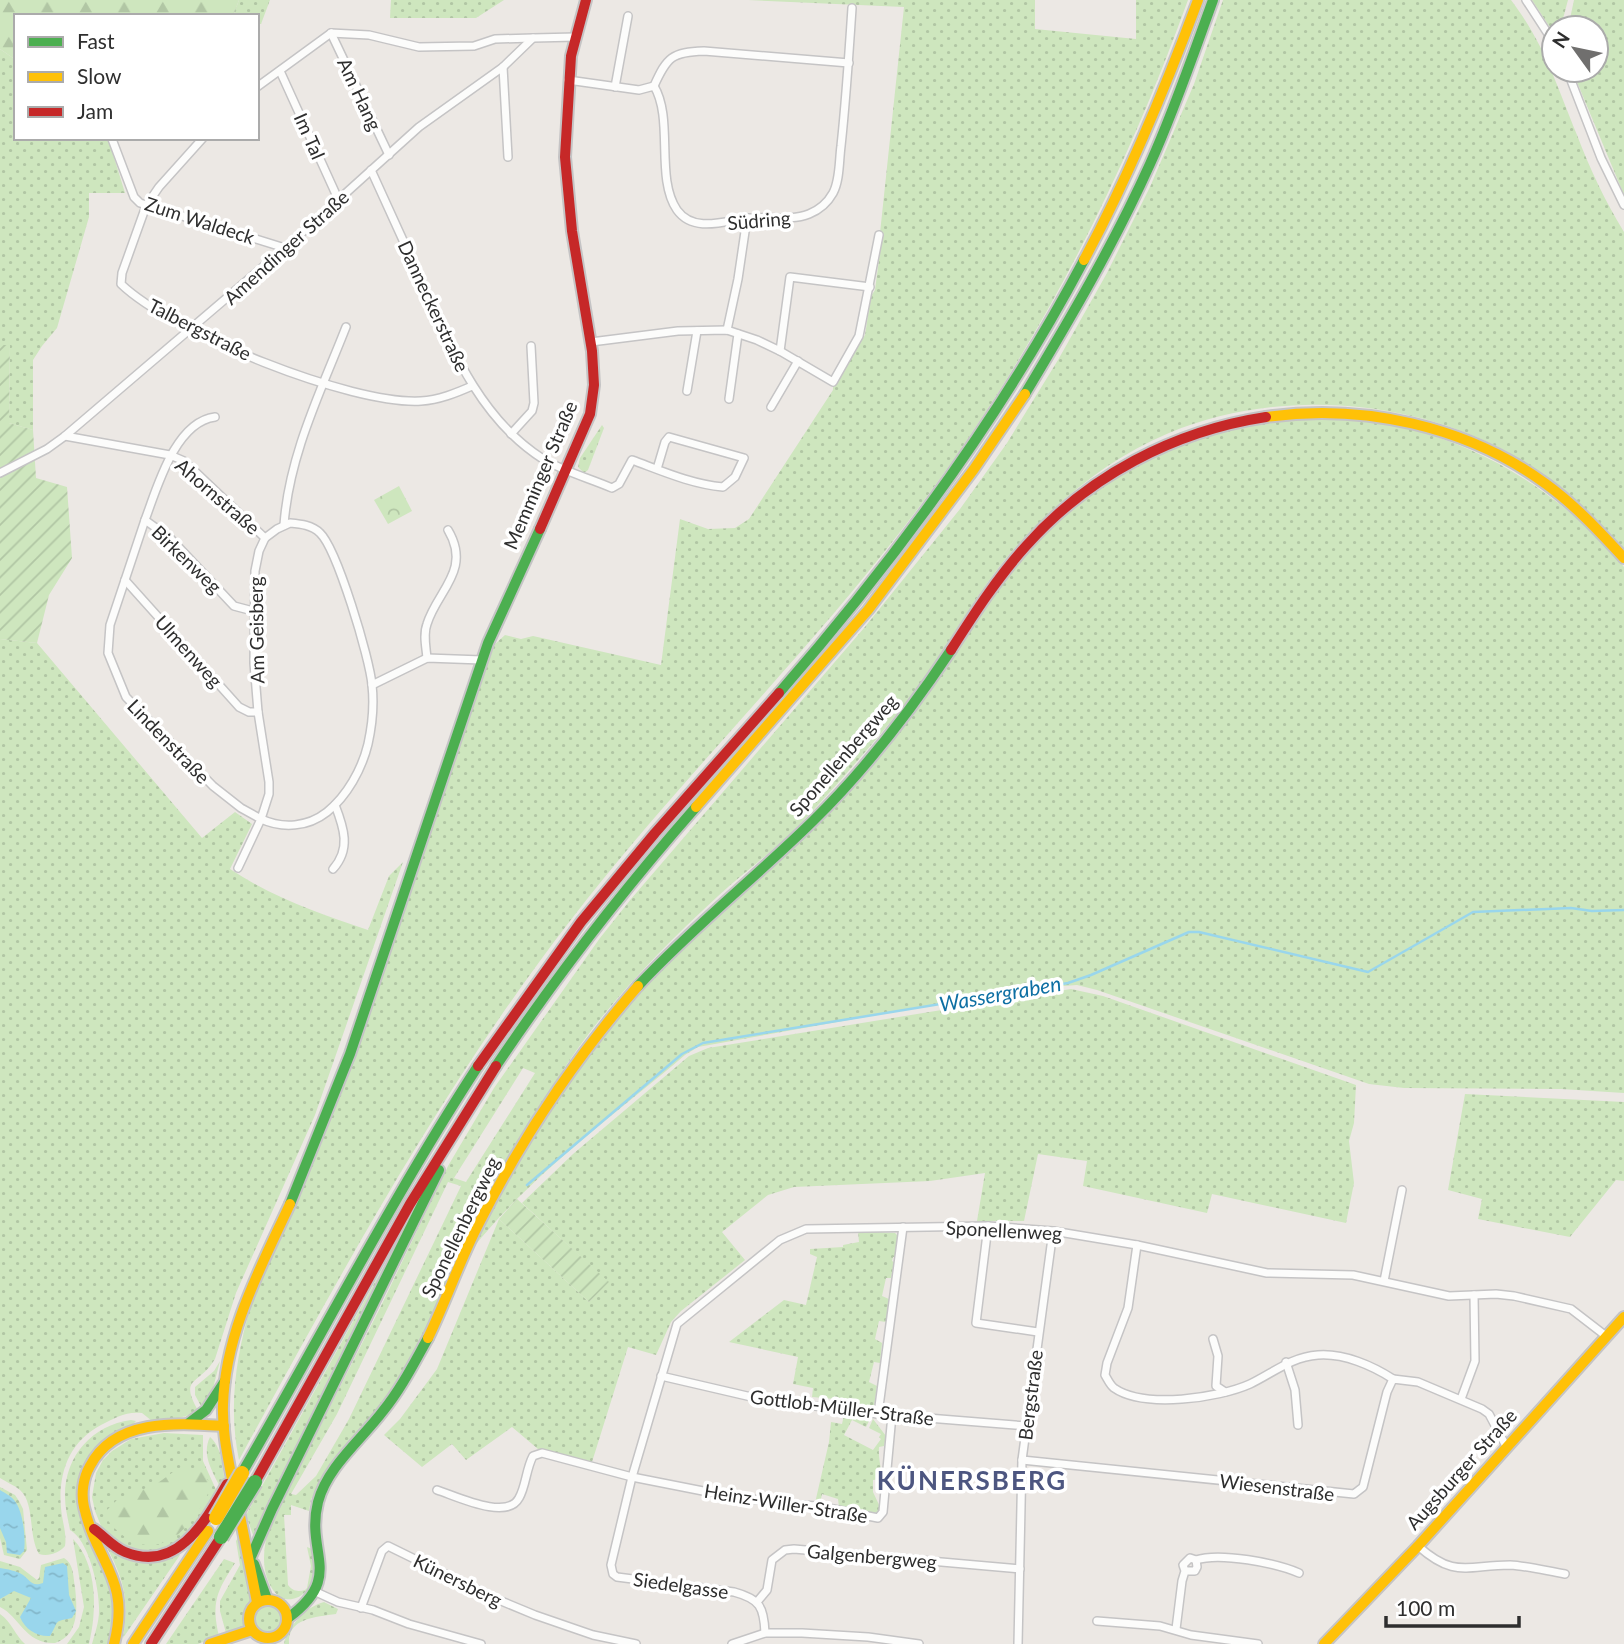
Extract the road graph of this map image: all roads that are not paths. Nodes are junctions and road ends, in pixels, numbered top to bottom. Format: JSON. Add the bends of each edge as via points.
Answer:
{"nodes":[{"id":1,"x":586,"y":0,"type":"edge"},
{"id":2,"x":1198,"y":0,"type":"edge"},
{"id":3,"x":1213,"y":0,"type":"edge"},
{"id":4,"x":1526,"y":0,"type":"edge"},
{"id":5,"x":852,"y":8,"type":"dead end"},
{"id":6,"x":628,"y":16,"type":"dead end"},
{"id":7,"x":1540,"y":22,"type":"edge"},
{"id":8,"x":331,"y":33,"type":"junction"},
{"id":9,"x":576,"y":37,"type":"junction"},
{"id":10,"x":533,"y":38,"type":"junction"},
{"id":11,"x":849,"y":63,"type":"junction"},
{"id":12,"x":503,"y":67,"type":"junction"},
{"id":13,"x":281,"y":71,"type":"junction"},
{"id":14,"x":568,"y":80,"type":"junction"},
{"id":15,"x":1572,"y":84,"type":"edge"},
{"id":16,"x":259,"y":86,"type":"edge"},
{"id":17,"x":654,"y":86,"type":"junction"},
{"id":18,"x":615,"y":87,"type":"junction"},
{"id":19,"x":113,"y":140,"type":"edge"},
{"id":20,"x":200,"y":140,"type":"edge"},
{"id":21,"x":388,"y":155,"type":"junction"},
{"id":22,"x":508,"y":157,"type":"dead end"},
{"id":23,"x":371,"y":170,"type":"junction"},
{"id":24,"x":339,"y":201,"type":"junction"},
{"id":25,"x":1624,"y":205,"type":"edge"},
{"id":26,"x":146,"y":206,"type":"junction"},
{"id":27,"x":747,"y":218,"type":"junction"},
{"id":28,"x":879,"y":236,"type":"dead end"},
{"id":29,"x":285,"y":248,"type":"junction"},
{"id":30,"x":870,"y":287,"type":"junction"},
{"id":31,"x":346,"y":327,"type":"dead end"},
{"id":32,"x":191,"y":330,"type":"junction"},
{"id":33,"x":727,"y":330,"type":"junction"},
{"id":34,"x":697,"y":331,"type":"junction"},
{"id":35,"x":738,"y":334,"type":"junction"},
{"id":36,"x":591,"y":342,"type":"junction"},
{"id":37,"x":531,"y":346,"type":"dead end"},
{"id":38,"x":780,"y":351,"type":"junction"},
{"id":39,"x":798,"y":361,"type":"junction"},
{"id":40,"x":324,"y":383,"type":"junction"},
{"id":41,"x":472,"y":386,"type":"junction"},
{"id":42,"x":687,"y":391,"type":"dead end"},
{"id":43,"x":729,"y":399,"type":"dead end"},
{"id":44,"x":771,"y":407,"type":"dead end"},
{"id":45,"x":215,"y":417,"type":"dead end"},
{"id":46,"x":511,"y":434,"type":"junction"},
{"id":47,"x":65,"y":436,"type":"junction"},
{"id":48,"x":170,"y":455,"type":"junction"},
{"id":49,"x":657,"y":469,"type":"junction"},
{"id":50,"x":567,"y":471,"type":"junction"},
{"id":51,"x":0,"y":473,"type":"edge"},
{"id":52,"x":145,"y":520,"type":"junction"},
{"id":53,"x":284,"y":525,"type":"junction"},
{"id":54,"x":448,"y":530,"type":"dead end"},
{"id":55,"x":265,"y":538,"type":"junction"},
{"id":56,"x":1624,"y":558,"type":"edge"},
{"id":57,"x":125,"y":580,"type":"junction"},
{"id":58,"x":253,"y":611,"type":"junction"},
{"id":59,"x":426,"y":658,"type":"junction"},
{"id":60,"x":482,"y":660,"type":"junction"},
{"id":61,"x":372,"y":685,"type":"junction"},
{"id":62,"x":258,"y":712,"type":"junction"},
{"id":63,"x":335,"y":805,"type":"junction"},
{"id":64,"x":261,"y":820,"type":"junction"},
{"id":65,"x":238,"y":868,"type":"dead end"},
{"id":66,"x":333,"y":869,"type":"dead end"},
{"id":67,"x":460,"y":1119,"type":"junction"},
{"id":68,"x":1402,"y":1191,"type":"dead end"},
{"id":69,"x":988,"y":1226,"type":"junction"},
{"id":70,"x":903,"y":1227,"type":"junction"},
{"id":71,"x":1053,"y":1231,"type":"junction"},
{"id":72,"x":1137,"y":1245,"type":"junction"},
{"id":73,"x":1384,"y":1281,"type":"junction"},
{"id":74,"x":1474,"y":1295,"type":"junction"},
{"id":75,"x":1624,"y":1317,"type":"edge"},
{"id":76,"x":1038,"y":1332,"type":"junction"},
{"id":77,"x":1606,"y":1336,"type":"junction"},
{"id":78,"x":1213,"y":1339,"type":"dead end"},
{"id":79,"x":1286,"y":1362,"type":"junction"},
{"id":80,"x":661,"y":1376,"type":"junction"},
{"id":81,"x":1394,"y":1379,"type":"junction"},
{"id":82,"x":225,"y":1381,"type":"junction"},
{"id":83,"x":1226,"y":1392,"type":"junction"},
{"id":84,"x":1461,"y":1399,"type":"junction"},
{"id":85,"x":878,"y":1414,"type":"junction"},
{"id":86,"x":892,"y":1415,"type":"junction"},
{"id":87,"x":184,"y":1425,"type":"junction"},
{"id":88,"x":1298,"y":1425,"type":"dead end"},
{"id":89,"x":224,"y":1426,"type":"junction"},
{"id":90,"x":1026,"y":1426,"type":"junction"},
{"id":91,"x":1506,"y":1446,"type":"junction"},
{"id":92,"x":1022,"y":1460,"type":"junction"},
{"id":93,"x":632,"y":1477,"type":"junction"},
{"id":94,"x":437,"y":1490,"type":"dead end"},
{"id":95,"x":214,"y":1513,"type":"junction"},
{"id":96,"x":93,"y":1528,"type":"junction"},
{"id":97,"x":1418,"y":1546,"type":"junction"},
{"id":98,"x":250,"y":1559,"type":"junction"},
{"id":99,"x":1020,"y":1569,"type":"junction"},
{"id":100,"x":1299,"y":1573,"type":"dead end"},
{"id":101,"x":613,"y":1574,"type":"joint"},
{"id":102,"x":1565,"y":1574,"type":"dead end"},
{"id":103,"x":312,"y":1597,"type":"junction"},
{"id":104,"x":262,"y":1601,"type":"junction"},
{"id":105,"x":757,"y":1602,"type":"junction"},
{"id":106,"x":361,"y":1608,"type":"junction"},
{"id":107,"x":285,"y":1612,"type":"junction"},
{"id":108,"x":1097,"y":1621,"type":"dead end"},
{"id":109,"x":1177,"y":1629,"type":"junction"},
{"id":110,"x":252,"y":1630,"type":"junction"},
{"id":111,"x":765,"y":1633,"type":"junction"},
{"id":112,"x":273,"y":1640,"type":"edge"},
{"id":113,"x":114,"y":1644,"type":"edge"},
{"id":114,"x":133,"y":1644,"type":"edge"},
{"id":115,"x":151,"y":1644,"type":"edge"},
{"id":116,"x":210,"y":1644,"type":"edge"},
{"id":117,"x":481,"y":1644,"type":"edge"},
{"id":118,"x":636,"y":1644,"type":"edge"},
{"id":119,"x":732,"y":1644,"type":"edge"},
{"id":120,"x":919,"y":1644,"type":"edge"},
{"id":121,"x":1018,"y":1644,"type":"edge"},
{"id":122,"x":1258,"y":1644,"type":"edge"},
{"id":123,"x":1324,"y":1644,"type":"edge"}],
"edges":[{"from":1,"to":9,"type":"main road","name":"Memminger Straße"},
{"from":2,"to":95,"type":"main road","via":[[1163,96],[1111,212],[1041,342],[990,423],[880,573],[610,886],[521,1005],[388,1212],[245,1467],[227,1484]]},
{"from":3,"to":67,"type":"main road","via":[[1172,111],[1108,248],[1001,432],[866,612],[603,918]]},
{"from":4,"to":7,"type":"street"},
{"from":5,"to":11,"type":"street","name":"Südring"},
{"from":6,"to":18,"type":"street"},
{"from":8,"to":10,"type":"street","via":[[369,35],[419,47]]},
{"from":8,"to":13,"type":"street"},
{"from":8,"to":21,"type":"street","name":"Am Hang"},
{"from":9,"to":10,"type":"street"},
{"from":9,"to":14,"type":"main road","name":"Memminger Straße"},
{"from":10,"to":12,"type":"street","name":"Amendinger Straße"},
{"from":11,"to":17,"type":"street","via":[[682,52],[672,56]]},
{"from":11,"to":27,"type":"street","name":"Südring","via":[[838,173],[827,202],[796,217]]},
{"from":12,"to":21,"type":"street","name":"Amendinger Straße"},
{"from":12,"to":22,"type":"street"},
{"from":13,"to":16,"type":"street"},
{"from":13,"to":24,"type":"street","name":"Im Tal"},
{"from":14,"to":18,"type":"street"},
{"from":14,"to":36,"type":"main road","name":"Memminger Straße","via":[[566,195]]},
{"from":15,"to":25,"type":"street"},
{"from":17,"to":18,"type":"street","via":[[639,90]]},
{"from":17,"to":27,"type":"street","name":"Südring","via":[[660,96],[670,191],[678,212],[707,225]]},
{"from":19,"to":26,"type":"street","name":"Zum Waldeck","via":[[134,197]]},
{"from":20,"to":26,"type":"street","name":"Talbergstraße"},
{"from":21,"to":23,"type":"street","name":"Amendinger Straße"},
{"from":23,"to":24,"type":"street","name":"Amendinger Straße"},
{"from":23,"to":41,"type":"street","name":"Danneckerstraße"},
{"from":24,"to":29,"type":"street","name":"Amendinger Straße"},
{"from":26,"to":29,"type":"street","name":"Zum Waldeck"},
{"from":26,"to":32,"type":"street","name":"Talbergstraße","via":[[121,284]]},
{"from":27,"to":33,"type":"street"},
{"from":28,"to":30,"type":"street"},
{"from":29,"to":32,"type":"street","name":"Amendinger Straße"},
{"from":30,"to":38,"type":"street","via":[[790,277]]},
{"from":30,"to":39,"type":"street","via":[[859,336],[833,382]]},
{"from":31,"to":40,"type":"street"},
{"from":32,"to":40,"type":"street","name":"Talbergstraße"},
{"from":32,"to":47,"type":"street","name":"Amendinger Straße"},
{"from":33,"to":34,"type":"street"},
{"from":33,"to":35,"type":"street"},
{"from":34,"to":36,"type":"street"},
{"from":34,"to":42,"type":"street"},
{"from":35,"to":38,"type":"street"},
{"from":35,"to":43,"type":"street"},
{"from":36,"to":50,"type":"main road","name":"Memminger Straße","via":[[593,397]]},
{"from":37,"to":46,"type":"street","via":[[534,404]]},
{"from":38,"to":39,"type":"street"},
{"from":39,"to":44,"type":"street"},
{"from":40,"to":41,"type":"street","name":"Talbergstraße","via":[[418,401]]},
{"from":40,"to":53,"type":"street","via":[[302,440]]},
{"from":41,"to":46,"type":"street","name":"Danneckerstraße"},
{"from":45,"to":48,"type":"street","name":"Ahornstraße","via":[[207,418],[178,442]]},
{"from":46,"to":50,"type":"street","name":"Danneckerstraße"},
{"from":47,"to":48,"type":"street","name":"Ahornstraße"},
{"from":47,"to":51,"type":"street","name":"Amendinger Straße"},
{"from":48,"to":52,"type":"street","name":"Birkenweg"},
{"from":48,"to":55,"type":"street","name":"Ahornstraße","via":[[184,461]]},
{"from":49,"to":49,"type":"street","via":[[702,485],[723,486],[735,477],[744,458],[669,437]]},
{"from":49,"to":50,"type":"street","name":"Danneckerstraße","via":[[632,460],[612,488]]},
{"from":50,"to":60,"type":"main road","name":"Memminger Straße"},
{"from":52,"to":57,"type":"street","name":"Lindenstraße"},
{"from":52,"to":58,"type":"street","name":"Birkenweg","via":[[170,538],[234,606]]},
{"from":53,"to":55,"type":"street"},
{"from":53,"to":61,"type":"street","via":[[310,527],[327,542],[351,604]]},
{"from":54,"to":59,"type":"street","via":[[456,558],[446,589],[427,622]]},
{"from":55,"to":58,"type":"street","name":"Am Geisberg","via":[[256,561]]},
{"from":56,"to":103,"type":"main road","name":"Sponellenbergweg","via":[[1576,508],[1508,461],[1434,430],[1385,417],[1325,411],[1257,416],[1205,428],[1152,450],[1064,508],[1010,563],[923,690],[842,790],[670,952],[573,1066],[481,1219],[408,1375],[316,1502],[321,1572]]},
{"from":57,"to":62,"type":"street","name":"Ulmenweg","via":[[239,707]]},
{"from":57,"to":64,"type":"street","name":"Lindenstraße","via":[[110,625],[108,653],[126,696],[213,786]]},
{"from":58,"to":62,"type":"street","name":"Am Geisberg"},
{"from":59,"to":60,"type":"street"},
{"from":59,"to":61,"type":"street"},
{"from":60,"to":82,"type":"main road","name":"Memminger Straße","via":[[330,1108],[242,1311]]},
{"from":61,"to":63,"type":"street","via":[[363,758]]},
{"from":62,"to":64,"type":"street","name":"Am Geisberg","via":[[270,782]]},
{"from":63,"to":64,"type":"street","via":[[300,824]]},
{"from":63,"to":66,"type":"street","via":[[345,842],[342,858]]},
{"from":64,"to":65,"type":"street","name":"Am Geisberg"},
{"from":67,"to":98,"type":"main road","via":[[432,1188]]},
{"from":67,"to":115,"type":"main road","bridge":true,"via":[[255,1482]]},
{"from":68,"to":73,"type":"street"},
{"from":69,"to":70,"type":"street","name":"Sponellenweg"},
{"from":69,"to":71,"type":"street","name":"Sponellenweg"},
{"from":69,"to":76,"type":"street","via":[[976,1322]]},
{"from":70,"to":80,"type":"street","name":"Sponellenweg","via":[[817,1227],[785,1237],[677,1324]]},
{"from":70,"to":85,"type":"street"},
{"from":71,"to":72,"type":"street","name":"Sponellenweg"},
{"from":71,"to":76,"type":"street","name":"Bergstraße"},
{"from":72,"to":73,"type":"street","name":"Sponellenweg","via":[[1267,1273],[1353,1275]]},
{"from":72,"to":83,"type":"street","via":[[1128,1308],[1107,1363],[1105,1375],[1112,1387],[1163,1399]]},
{"from":73,"to":74,"type":"street","name":"Sponellenweg","via":[[1443,1296]]},
{"from":74,"to":77,"type":"street","name":"Sponellenweg","via":[[1496,1294],[1565,1307]]},
{"from":74,"to":84,"type":"street","via":[[1475,1361]]},
{"from":75,"to":77,"type":"main road","name":"Augsburger Straße"},
{"from":76,"to":90,"type":"street","name":"Bergstraße"},
{"from":77,"to":91,"type":"main road","name":"Augsburger Straße"},
{"from":78,"to":83,"type":"street","via":[[1218,1356],[1216,1386]]},
{"from":79,"to":81,"type":"street","via":[[1327,1355],[1374,1368]]},
{"from":79,"to":83,"type":"street","via":[[1249,1385]]},
{"from":79,"to":88,"type":"street","via":[[1295,1390]]},
{"from":80,"to":85,"type":"street","name":"Gottlob-Müller-Straße","via":[[760,1399]]},
{"from":80,"to":93,"type":"street","name":"Sponellenweg"},
{"from":81,"to":84,"type":"street","via":[[1418,1382]]},
{"from":81,"to":92,"type":"street","name":"Wiesenstraße","via":[[1363,1487],[1354,1494]]},
{"from":82,"to":87,"type":"main road","via":[[202,1416]]},
{"from":82,"to":89,"type":"main road"},
{"from":84,"to":91,"type":"street","via":[[1489,1414]]},
{"from":85,"to":86,"type":"street","name":"Gottlob-Müller-Straße"},
{"from":86,"to":90,"type":"street","name":"Gottlob-Müller-Straße"},
{"from":86,"to":93,"type":"street","name":"Heinz-Willer-Straße","via":[[883,1512],[878,1518]]},
{"from":87,"to":89,"type":"main road"},
{"from":87,"to":96,"type":"main road","via":[[130,1431],[96,1455],[88,1467],[83,1496]]},
{"from":89,"to":98,"type":"main road"},
{"from":90,"to":92,"type":"street","name":"Bergstraße"},
{"from":91,"to":97,"type":"main road","name":"Augsburger Straße"},
{"from":92,"to":99,"type":"street","name":"Bergstraße"},
{"from":93,"to":94,"type":"street","via":[[537,1453],[513,1506],[493,1508]]},
{"from":93,"to":101,"type":"street","name":"Sponellenweg","via":[[611,1564]]},
{"from":95,"to":96,"type":"main road","via":[[188,1543],[156,1557],[125,1552]]},
{"from":95,"to":114,"type":"main road"},
{"from":96,"to":113,"type":"main road","via":[[117,1584],[119,1622]]},
{"from":97,"to":102,"type":"street","via":[[1452,1568],[1514,1565]]},
{"from":97,"to":123,"type":"main road","name":"Augsburger Straße"},
{"from":98,"to":104,"type":"main road"},
{"from":99,"to":105,"type":"street","name":"Galgenbergweg","via":[[785,1550],[772,1560],[767,1590]]},
{"from":99,"to":121,"type":"street","name":"Bergstraße"},
{"from":100,"to":109,"type":"street","via":[[1236,1560],[1196,1560],[1196,1570],[1185,1571],[1182,1581]]},
{"from":101,"to":105,"type":"street","name":"Siedelgasse","via":[[734,1591]]},
{"from":103,"to":106,"type":"street"},
{"from":103,"to":107,"type":"main road","via":[[295,1615]]},
{"from":104,"to":107,"type":"main road","via":[[277,1602]]},
{"from":104,"to":110,"type":"main road","via":[[250,1611]]},
{"from":105,"to":111,"type":"street"},
{"from":106,"to":117,"type":"street"},
{"from":106,"to":118,"type":"street","name":"Künersberg","via":[[382,1551],[388,1546],[514,1607],[593,1635]]},
{"from":107,"to":112,"type":"main road","via":[[284,1630]]},
{"from":108,"to":109,"type":"street"},
{"from":109,"to":122,"type":"street"},
{"from":110,"to":112,"type":"main road"},
{"from":110,"to":116,"type":"main road"},
{"from":111,"to":119,"type":"street"},
{"from":111,"to":120,"type":"street"}]}
